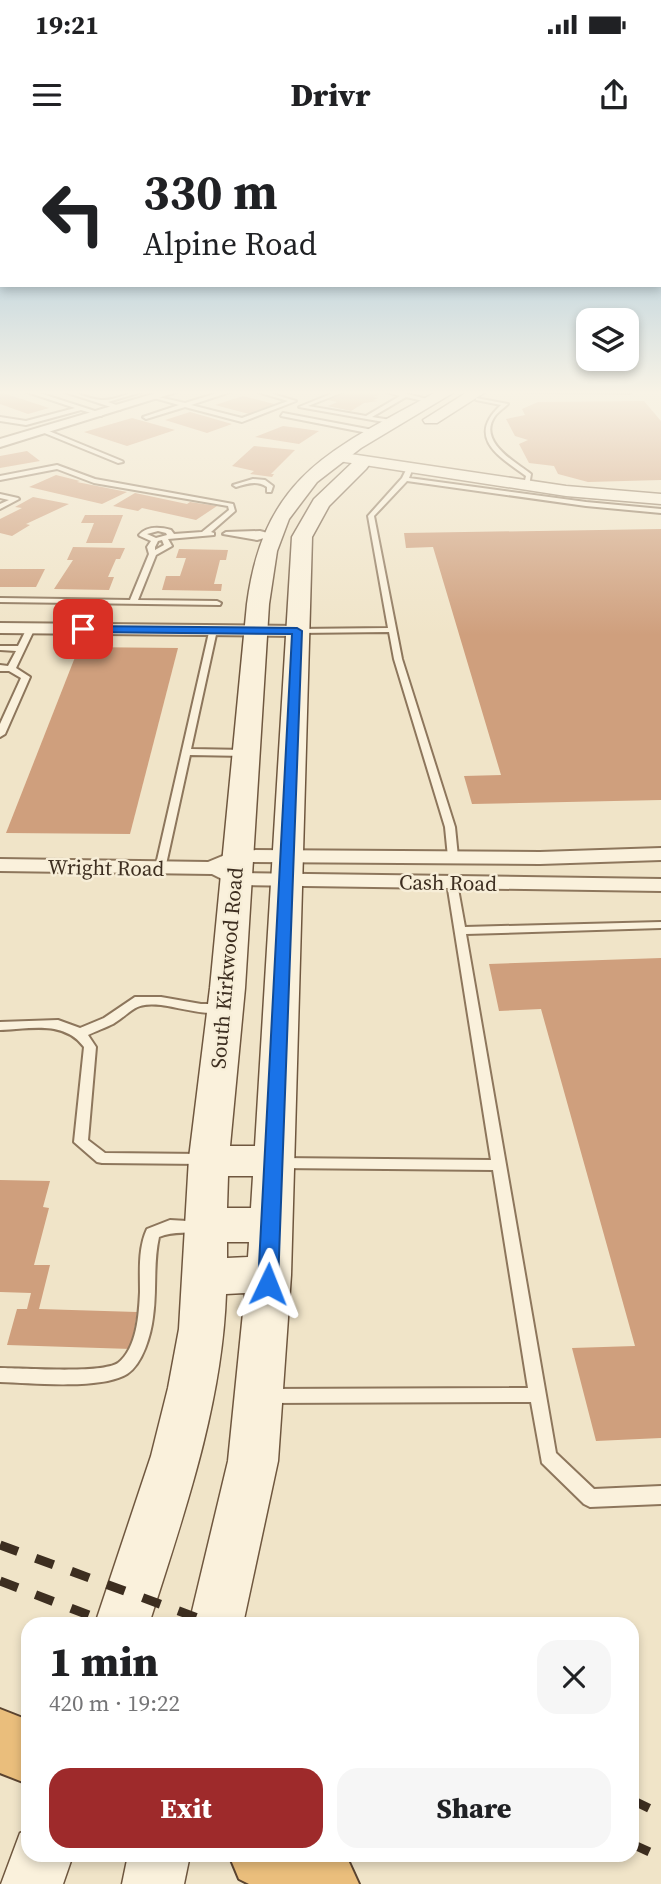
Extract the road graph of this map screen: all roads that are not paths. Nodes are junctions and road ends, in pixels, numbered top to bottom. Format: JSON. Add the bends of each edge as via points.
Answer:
{"nodes":[{"id":1,"x":29,"y":472,"type":"edge"},
{"id":2,"x":71,"y":472,"type":"edge"},
{"id":3,"x":320,"y":472,"type":"edge"},
{"id":4,"x":353,"y":472,"type":"edge"},
{"id":5,"x":525,"y":472,"type":"edge"},
{"id":6,"x":407,"y":473,"type":"junction"},
{"id":7,"x":0,"y":478,"type":"edge"},
{"id":8,"x":236,"y":485,"type":"dead end"},
{"id":9,"x":527,"y":485,"type":"junction"},
{"id":10,"x":269,"y":491,"type":"dead end"},
{"id":11,"x":0,"y":496,"type":"edge"},
{"id":12,"x":661,"y":499,"type":"edge"},
{"id":13,"x":0,"y":508,"type":"edge"},
{"id":14,"x":661,"y":512,"type":"edge"},
{"id":15,"x":204,"y":534,"type":"junction"},
{"id":16,"x":272,"y":535,"type":"junction"},
{"id":17,"x":168,"y":537,"type":"junction"},
{"id":18,"x":302,"y":537,"type":"junction"},
{"id":19,"x":155,"y":540,"type":"junction"},
{"id":20,"x":153,"y":554,"type":"junction"},
{"id":21,"x":0,"y":600,"type":"edge"},
{"id":22,"x":133,"y":602,"type":"junction"},
{"id":23,"x":217,"y":603,"type":"dead end"},
{"id":24,"x":0,"y":628,"type":"edge"},
{"id":25,"x":32,"y":628,"type":"junction"},
{"id":26,"x":213,"y":630,"type":"junction"},
{"id":27,"x":393,"y":630,"type":"junction"},
{"id":28,"x":257,"y":631,"type":"junction"},
{"id":29,"x":297,"y":631,"type":"junction"},
{"id":30,"x":0,"y":648,"type":"edge"},
{"id":31,"x":21,"y":649,"type":"junction"},
{"id":32,"x":0,"y":668,"type":"edge"},
{"id":33,"x":11,"y":668,"type":"junction"},
{"id":34,"x":0,"y":734,"type":"edge"},
{"id":35,"x":186,"y":752,"type":"junction"},
{"id":36,"x":246,"y":753,"type":"junction"},
{"id":37,"x":661,"y":854,"type":"edge"},
{"id":38,"x":453,"y":857,"type":"junction"},
{"id":39,"x":0,"y":866,"type":"edge"},
{"id":40,"x":286,"y":867,"type":"junction"},
{"id":41,"x":228,"y":868,"type":"junction"},
{"id":42,"x":160,"y":869,"type":"junction"},
{"id":43,"x":452,"y":883,"type":"junction"},
{"id":44,"x":661,"y":885,"type":"edge"},
{"id":45,"x":661,"y":925,"type":"edge"},
{"id":46,"x":460,"y":930,"type":"junction"},
{"id":47,"x":226,"y":1007,"type":"junction"},
{"id":48,"x":0,"y":1026,"type":"edge"},
{"id":49,"x":80,"y":1033,"type":"junction"},
{"id":50,"x":209,"y":1160,"type":"junction"},
{"id":51,"x":275,"y":1163,"type":"junction"},
{"id":52,"x":499,"y":1165,"type":"junction"},
{"id":53,"x":208,"y":1225,"type":"junction"},
{"id":54,"x":270,"y":1225,"type":"junction"},
{"id":55,"x":269,"y":1275,"type":"junction"},
{"id":56,"x":206,"y":1276,"type":"junction"},
{"id":57,"x":0,"y":1375,"type":"edge"},
{"id":58,"x":538,"y":1395,"type":"junction"},
{"id":59,"x":258,"y":1396,"type":"junction"},
{"id":60,"x":661,"y":1494,"type":"edge"},
{"id":61,"x":124,"y":1617,"type":"edge"},
{"id":62,"x":218,"y":1617,"type":"edge"},
{"id":63,"x":0,"y":1741,"type":"edge"},
{"id":64,"x":21,"y":1749,"type":"edge"},
{"id":65,"x":40,"y":1862,"type":"edge"},
{"id":66,"x":158,"y":1862,"type":"edge"},
{"id":67,"x":277,"y":1862,"type":"edge"},
{"id":68,"x":32,"y":1884,"type":"edge"},
{"id":69,"x":153,"y":1884,"type":"edge"},
{"id":70,"x":324,"y":1884,"type":"edge"}],
"edges":[{"from":1,"to":7,"type":"lane"},
{"from":2,"to":15,"type":"lane","via":[[94,481],[230,505],[232,511]]},
{"from":3,"to":16,"type":"main road","name":"South Kirkwood Road","via":[[295,494]]},
{"from":4,"to":18,"type":"main road","via":[[321,503]]},
{"from":5,"to":9,"type":"lane"},
{"from":6,"to":9,"type":"street"},
{"from":6,"to":14,"type":"lane"},
{"from":6,"to":27,"type":"lane","via":[[371,516]]},
{"from":8,"to":10,"type":"lane","via":[[269,483]]},
{"from":9,"to":12,"type":"street"},
{"from":11,"to":13,"type":"lane","via":[[16,499]]},
{"from":15,"to":16,"type":"lane"},
{"from":15,"to":17,"type":"lane"},
{"from":16,"to":18,"type":"main road"},
{"from":16,"to":28,"type":"main road","name":"South Kirkwood Road"},
{"from":17,"to":19,"type":"lane"},
{"from":17,"to":19,"type":"lane","via":[[171,532],[162,529],[143,533]]},
{"from":17,"to":20,"type":"lane","via":[[168,546]]},
{"from":18,"to":29,"type":"main road"},
{"from":19,"to":20,"type":"lane"},
{"from":20,"to":22,"type":"lane"},
{"from":21,"to":22,"type":"lane"},
{"from":22,"to":23,"type":"lane"},
{"from":24,"to":25,"type":"street"},
{"from":25,"to":26,"type":"street"},
{"from":25,"to":31,"type":"lane"},
{"from":26,"to":28,"type":"street"},
{"from":26,"to":35,"type":"lane"},
{"from":27,"to":29,"type":"lane"},
{"from":27,"to":38,"type":"lane","via":[[450,827]]},
{"from":28,"to":29,"type":"street"},
{"from":28,"to":36,"type":"main road","name":"South Kirkwood Road"},
{"from":29,"to":40,"type":"main road"},
{"from":30,"to":31,"type":"lane"},
{"from":31,"to":33,"type":"lane"},
{"from":32,"to":33,"type":"lane"},
{"from":33,"to":34,"type":"lane","via":[[26,677]]},
{"from":35,"to":36,"type":"lane"},
{"from":35,"to":42,"type":"lane"},
{"from":36,"to":41,"type":"main road","name":"South Kirkwood Road"},
{"from":37,"to":38,"type":"street","name":"Cash Road"},
{"from":38,"to":40,"type":"street","name":"Cash Road"},
{"from":39,"to":42,"type":"street","name":"Wright Road"},
{"from":40,"to":41,"type":"street","name":"Cash Road"},
{"from":40,"to":43,"type":"street","name":"Cash Road"},
{"from":40,"to":51,"type":"main road"},
{"from":41,"to":42,"type":"street","name":"Wright Road"},
{"from":41,"to":47,"type":"main road","name":"South Kirkwood Road"},
{"from":43,"to":44,"type":"street","name":"Cash Road"},
{"from":43,"to":46,"type":"lane"},
{"from":45,"to":46,"type":"lane"},
{"from":46,"to":52,"type":"lane"},
{"from":47,"to":49,"type":"lane","via":[[135,1001],[108,1021]]},
{"from":47,"to":50,"type":"main road","name":"South Kirkwood Road"},
{"from":48,"to":49,"type":"lane","via":[[58,1024]]},
{"from":49,"to":50,"type":"lane","via":[[90,1047],[81,1142],[102,1158]]},
{"from":50,"to":51,"type":"main road"},
{"from":50,"to":53,"type":"main road","name":"South Kirkwood Road"},
{"from":51,"to":52,"type":"lane"},
{"from":51,"to":54,"type":"main road"},
{"from":52,"to":58,"type":"lane"},
{"from":53,"to":54,"type":"main road"},
{"from":53,"to":56,"type":"main road","name":"South Kirkwood Road"},
{"from":53,"to":57,"type":"lane","via":[[170,1226],[152,1233],[146,1318],[123,1367],[91,1376]]},
{"from":54,"to":55,"type":"main road"},
{"from":55,"to":56,"type":"main road"},
{"from":55,"to":59,"type":"main road"},
{"from":56,"to":61,"type":"main road","name":"South Kirkwood Road","via":[[182,1436]]},
{"from":58,"to":59,"type":"lane"},
{"from":58,"to":60,"type":"lane","via":[[548,1457],[590,1498]]},
{"from":59,"to":62,"type":"main road","via":[[253,1461]]},
{"from":63,"to":64,"type":"highway"},
{"from":65,"to":68,"type":"main road"},
{"from":66,"to":69,"type":"main road"},
{"from":67,"to":70,"type":"highway"}]}
